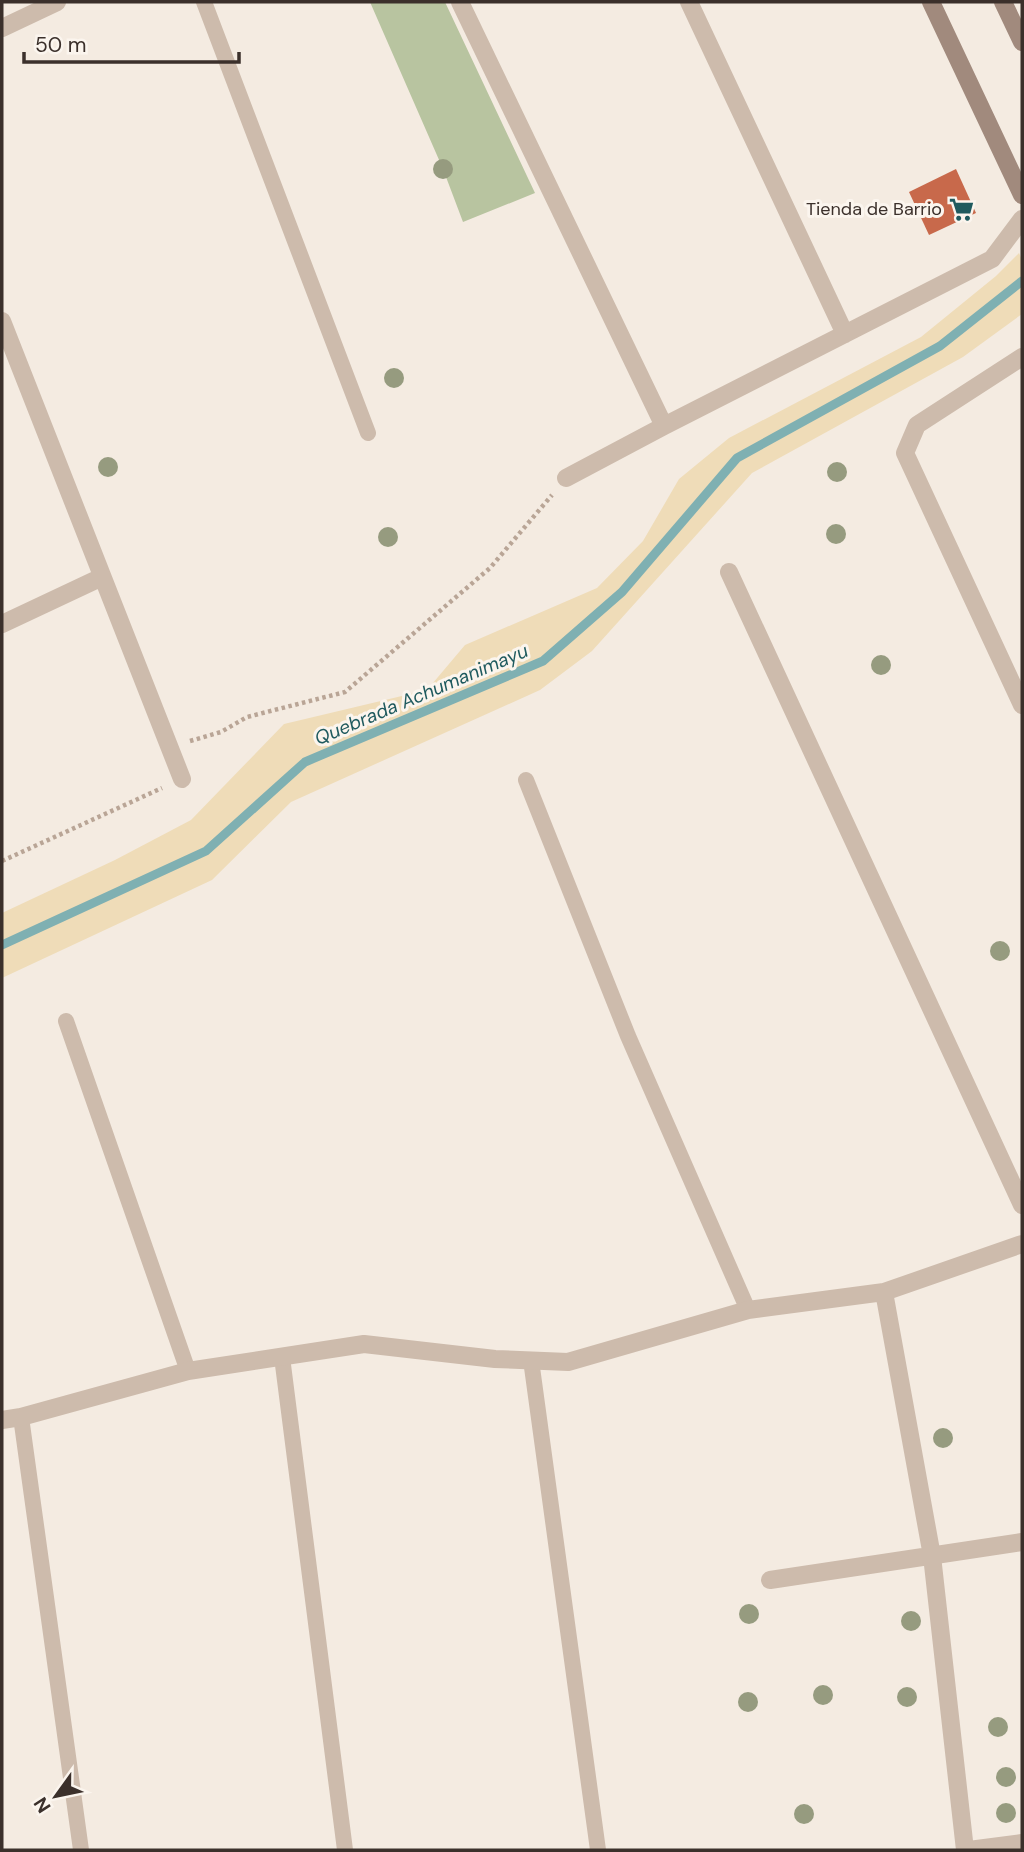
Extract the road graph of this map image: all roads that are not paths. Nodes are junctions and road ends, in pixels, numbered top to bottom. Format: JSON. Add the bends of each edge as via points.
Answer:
{"nodes":[{"id":1,"x":57,"y":2,"type":"edge"},
{"id":2,"x":204,"y":2,"type":"edge"},
{"id":3,"x":460,"y":2,"type":"edge"},
{"id":4,"x":689,"y":2,"type":"edge"},
{"id":5,"x":931,"y":2,"type":"edge"},
{"id":6,"x":1003,"y":2,"type":"edge"},
{"id":7,"x":2,"y":28,"type":"edge"},
{"id":8,"x":1022,"y":42,"type":"edge"},
{"id":9,"x":1022,"y":195,"type":"edge"},
{"id":10,"x":1022,"y":219,"type":"edge"},
{"id":11,"x":3,"y":328,"type":"edge"},
{"id":12,"x":845,"y":334,"type":"junction"},
{"id":13,"x":1022,"y":357,"type":"edge"},
{"id":14,"x":664,"y":426,"type":"junction"},
{"id":15,"x":368,"y":433,"type":"dead end"},
{"id":16,"x":566,"y":478,"type":"road end"},
{"id":17,"x":729,"y":572,"type":"dead end"},
{"id":18,"x":102,"y":577,"type":"junction"},
{"id":19,"x":2,"y":624,"type":"edge"},
{"id":20,"x":1022,"y":705,"type":"edge"},
{"id":21,"x":182,"y":779,"type":"road end"},
{"id":22,"x":526,"y":780,"type":"dead end"},
{"id":23,"x":66,"y":1021,"type":"dead end"},
{"id":24,"x":1022,"y":1205,"type":"edge"},
{"id":25,"x":1022,"y":1244,"type":"edge"},
{"id":26,"x":884,"y":1292,"type":"junction"},
{"id":27,"x":748,"y":1310,"type":"junction"},
{"id":28,"x":282,"y":1357,"type":"junction"},
{"id":29,"x":531,"y":1360,"type":"junction"},
{"id":30,"x":188,"y":1370,"type":"junction"},
{"id":31,"x":21,"y":1417,"type":"junction"},
{"id":32,"x":2,"y":1420,"type":"edge"},
{"id":33,"x":1022,"y":1542,"type":"edge"},
{"id":34,"x":932,"y":1556,"type":"junction"},
{"id":35,"x":770,"y":1580,"type":"dead end"},
{"id":36,"x":1022,"y":1843,"type":"edge"},
{"id":37,"x":81,"y":1850,"type":"edge"},
{"id":38,"x":345,"y":1850,"type":"edge"},
{"id":39,"x":597,"y":1850,"type":"edge"},
{"id":40,"x":967,"y":1850,"type":"edge"}],
"edges":[{"from":1,"to":7,"type":"street"},
{"from":2,"to":15,"type":"lane"},
{"from":3,"to":14,"type":"street"},
{"from":4,"to":12,"type":"street"},
{"from":5,"to":9,"type":"main road"},
{"from":6,"to":8,"type":"main road"},
{"from":10,"to":12,"type":"street","via":[[992,259]]},
{"from":11,"to":18,"type":"street"},
{"from":12,"to":14,"type":"street"},
{"from":13,"to":20,"type":"street","via":[[917,425],[905,453]]},
{"from":14,"to":16,"type":"street"},
{"from":17,"to":24,"type":"street"},
{"from":18,"to":19,"type":"street"},
{"from":18,"to":21,"type":"street"},
{"from":22,"to":27,"type":"lane","via":[[628,1036]]},
{"from":23,"to":30,"type":"lane"},
{"from":25,"to":26,"type":"street"},
{"from":26,"to":27,"type":"street"},
{"from":26,"to":34,"type":"street"},
{"from":27,"to":29,"type":"street","via":[[568,1362]]},
{"from":28,"to":29,"type":"street","via":[[363,1344]]},
{"from":28,"to":30,"type":"street"},
{"from":28,"to":38,"type":"lane"},
{"from":29,"to":39,"type":"lane"},
{"from":30,"to":31,"type":"street"},
{"from":31,"to":32,"type":"street"},
{"from":31,"to":37,"type":"lane"},
{"from":33,"to":34,"type":"street"},
{"from":34,"to":35,"type":"street"},
{"from":34,"to":40,"type":"street"},
{"from":36,"to":40,"type":"street"}]}
